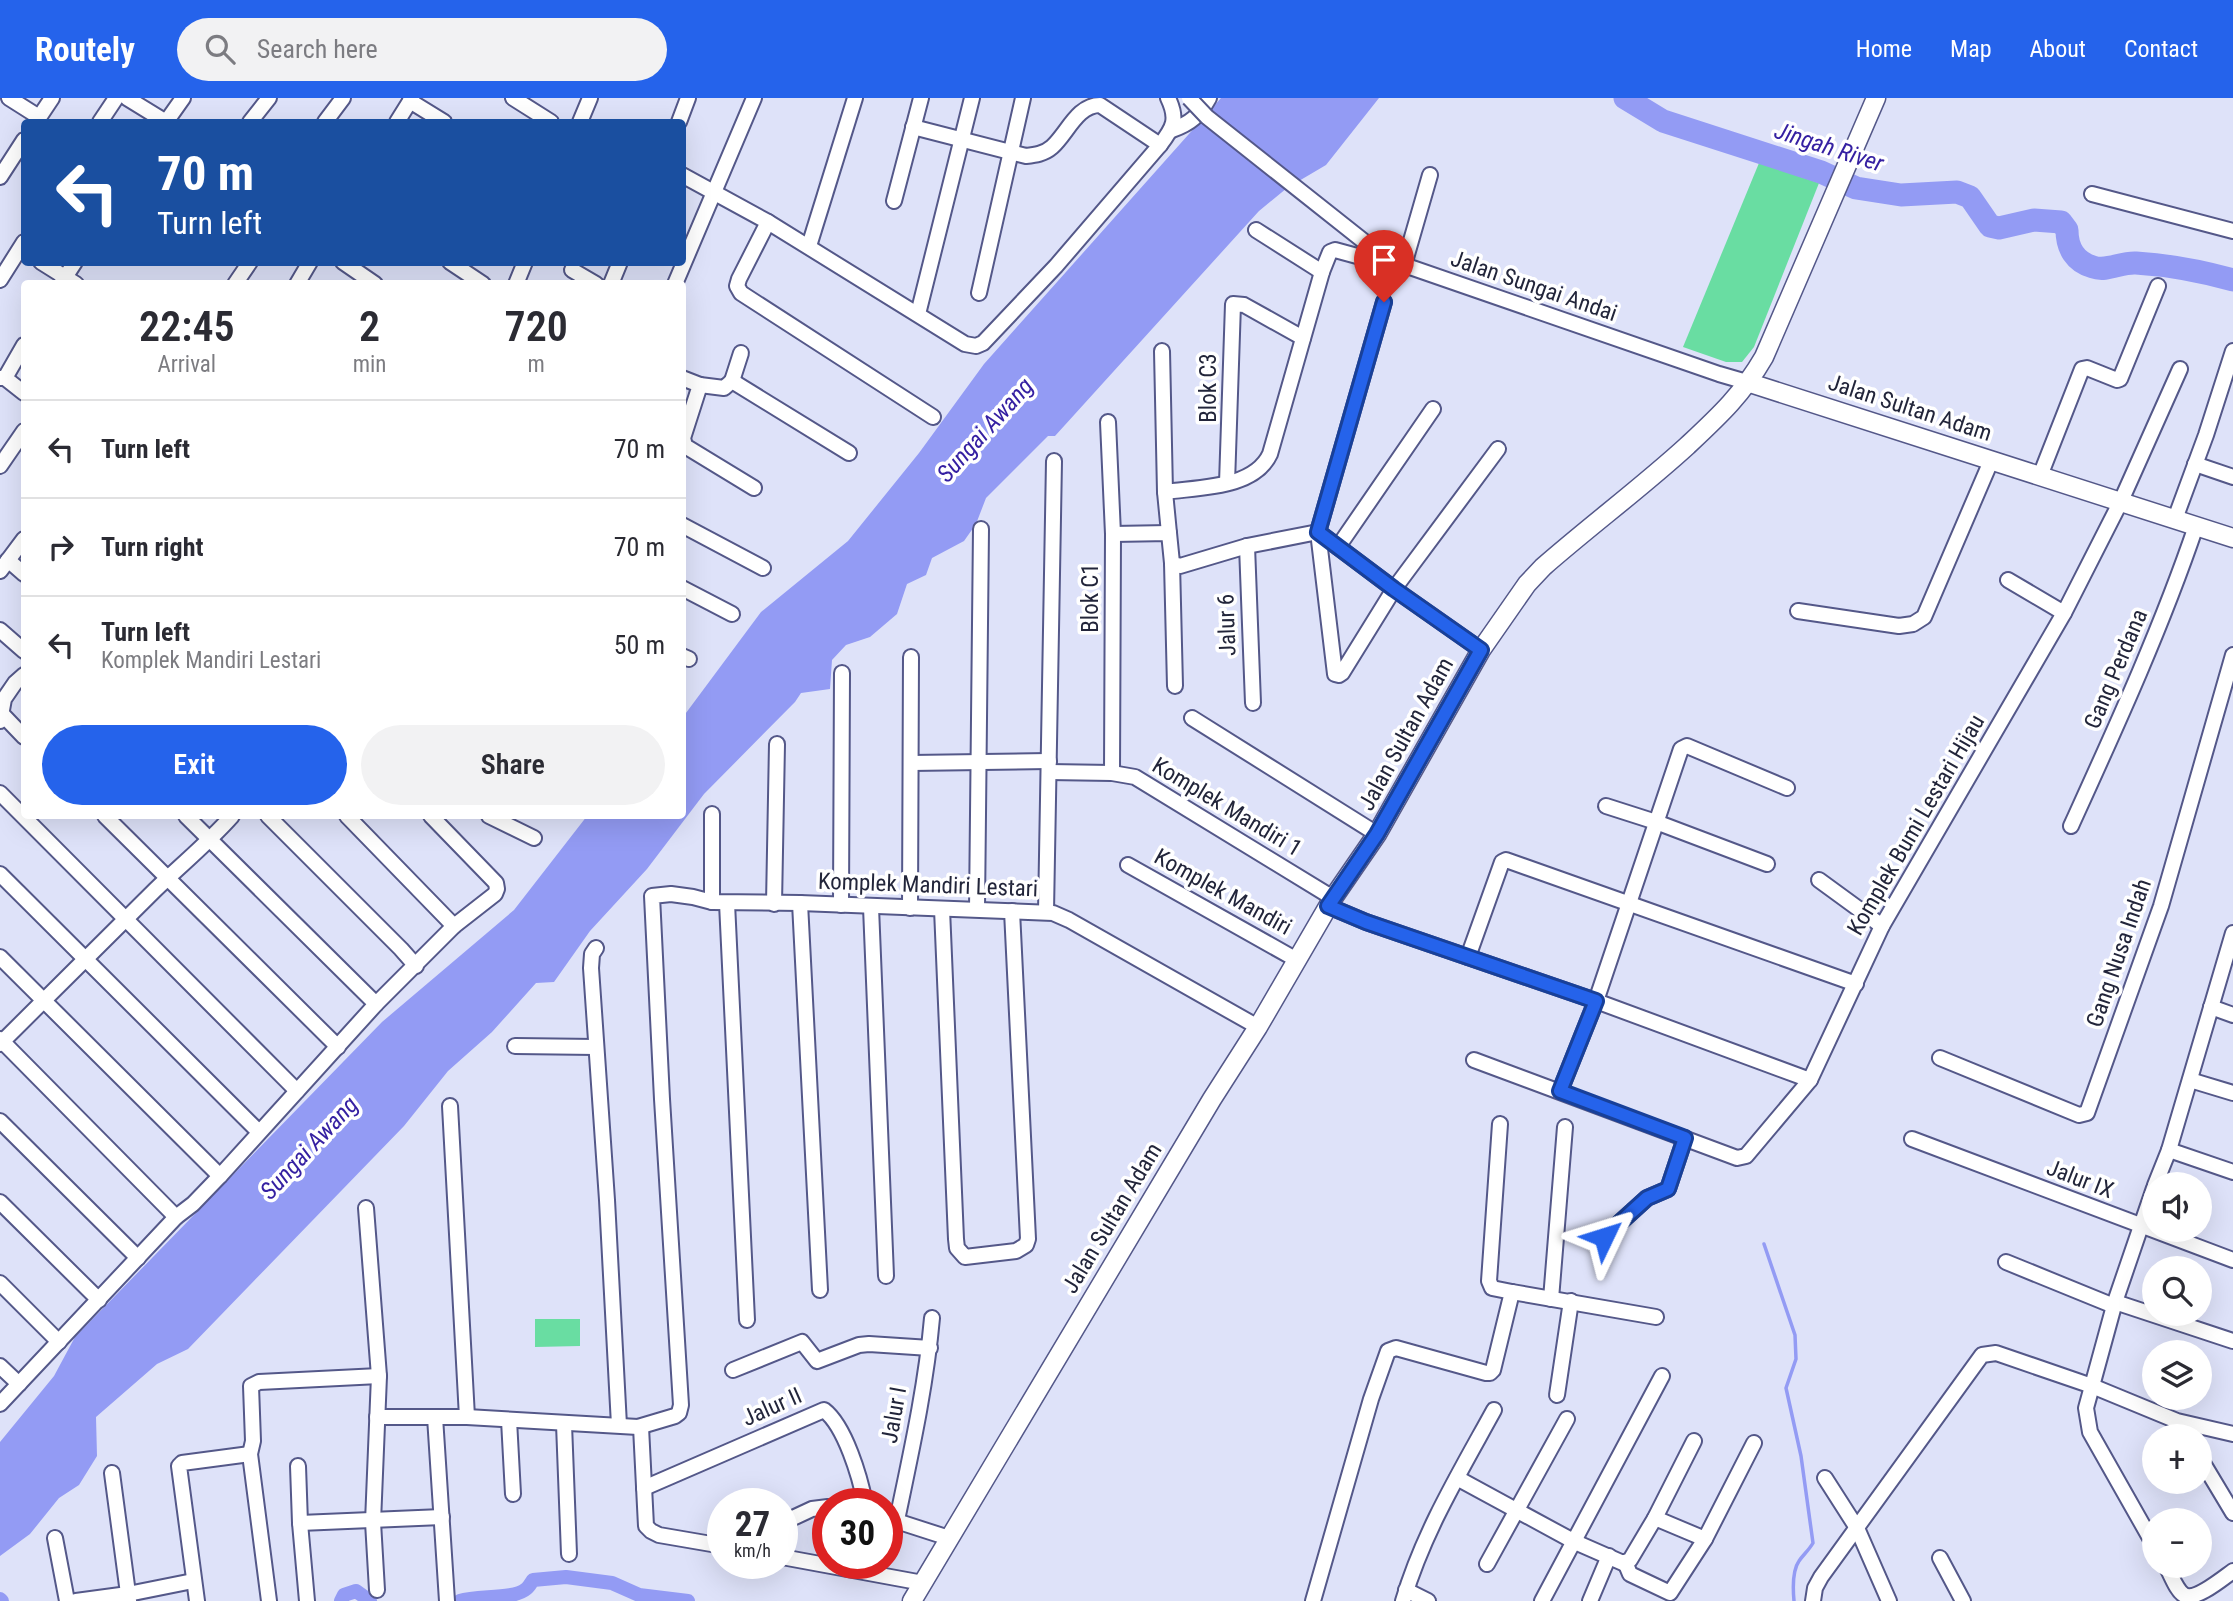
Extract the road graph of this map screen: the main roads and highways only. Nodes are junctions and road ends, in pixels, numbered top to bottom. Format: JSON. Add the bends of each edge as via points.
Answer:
{"nodes":[{"id":1,"x":1876,"y":98,"type":"edge"},
{"id":2,"x":1750,"y":383,"type":"junction"},
{"id":3,"x":2233,"y":538,"type":"edge"},
{"id":4,"x":912,"y":1601,"type":"edge"}],
"edges":[{"from":1,"to":2,"type":"main road"},
{"from":2,"to":3,"type":"main road","name":"Jalan Sultan Adam"},
{"from":2,"to":4,"type":"main road","name":"Jalan Sultan Adam","via":[[1662,469],[1544,567],[1481,650],[1377,834],[1330,902]]}]}
